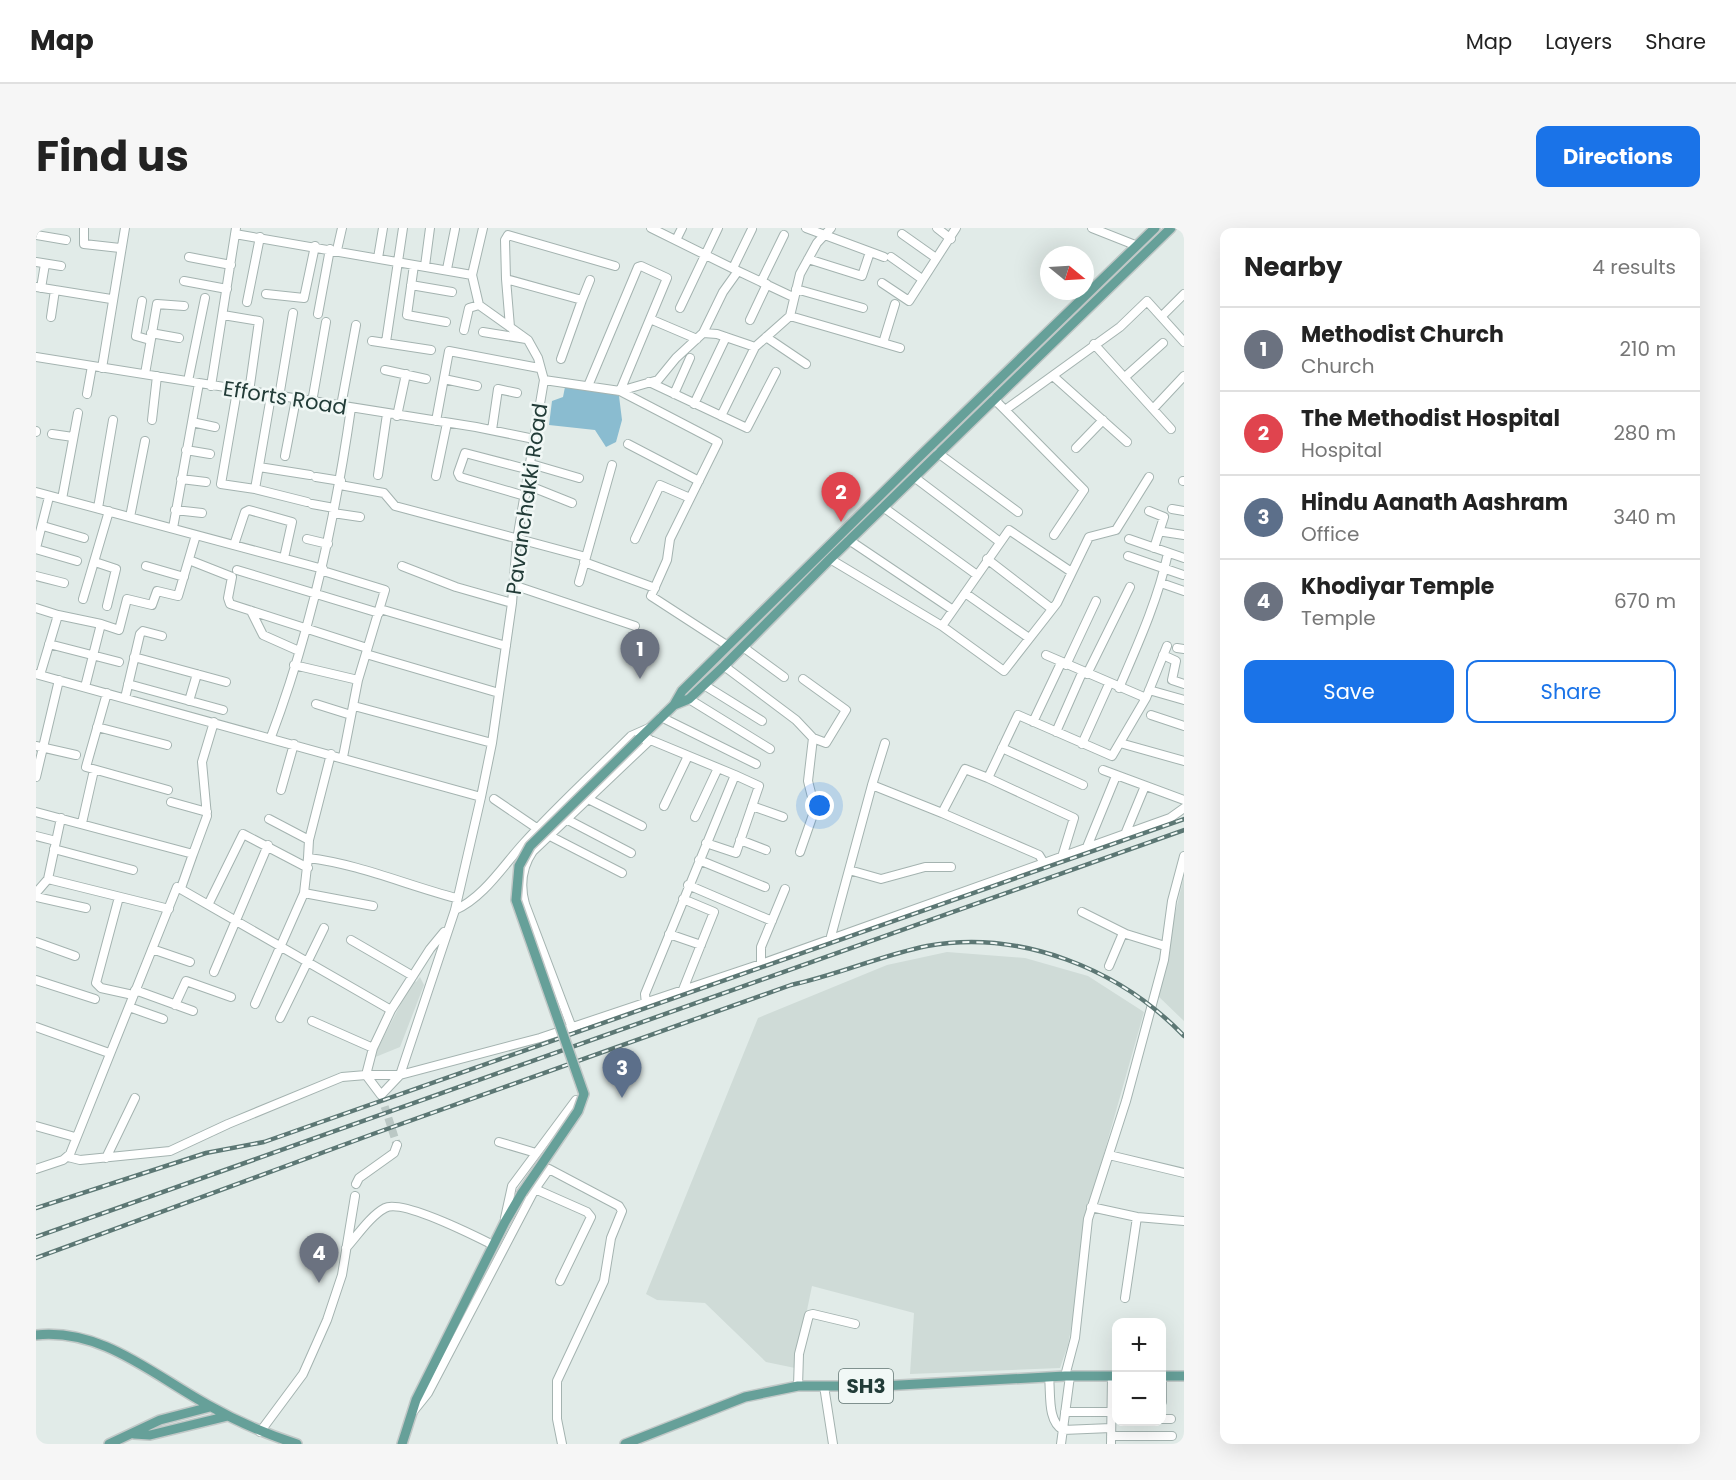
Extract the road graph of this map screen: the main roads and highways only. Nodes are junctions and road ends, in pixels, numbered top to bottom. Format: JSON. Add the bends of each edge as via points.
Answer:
{"nodes":[{"id":1,"x":1155,"y":228,"type":"edge"},
{"id":2,"x":1171,"y":228,"type":"edge"},
{"id":3,"x":674,"y":705,"type":"junction"},
{"id":4,"x":37,"y":1336,"type":"edge"},
{"id":5,"x":1112,"y":1376,"type":"edge"},
{"id":6,"x":1166,"y":1376,"type":"edge"},
{"id":7,"x":1184,"y":1376,"type":"edge"},
{"id":8,"x":210,"y":1407,"type":"junction"},
{"id":9,"x":228,"y":1416,"type":"junction"},
{"id":10,"x":404,"y":1432,"type":"junction"},
{"id":11,"x":132,"y":1434,"type":"junction"},
{"id":12,"x":643,"y":1441,"type":"edge"},
{"id":13,"x":109,"y":1444,"type":"edge"},
{"id":14,"x":297,"y":1444,"type":"edge"},
{"id":15,"x":394,"y":1444,"type":"edge"},
{"id":16,"x":402,"y":1444,"type":"edge"},
{"id":17,"x":625,"y":1444,"type":"edge"}],
"edges":[{"from":1,"to":3,"type":"main road","via":[[728,646]]},
{"from":2,"to":3,"type":"main road","via":[[724,666],[689,699]]},
{"from":3,"to":10,"type":"main road","bridge":true,"via":[[530,846],[519,866],[516,900],[584,1094],[578,1111],[505,1222]]},
{"from":4,"to":8,"type":"main road","via":[[73,1335],[122,1353]]},
{"from":5,"to":12,"type":"main road","number":"SH3","via":[[798,1386],[745,1397]]},
{"from":6,"to":7,"type":"main road"},
{"from":8,"to":9,"type":"main road"},
{"from":8,"to":11,"type":"main road","via":[[160,1420]]},
{"from":9,"to":11,"type":"main road","via":[[150,1435]]},
{"from":9,"to":14,"type":"main road"},
{"from":10,"to":15,"type":"main road"},
{"from":10,"to":16,"type":"main road"},
{"from":11,"to":13,"type":"main road"},
{"from":12,"to":17,"type":"main road","number":"SH3"}]}
